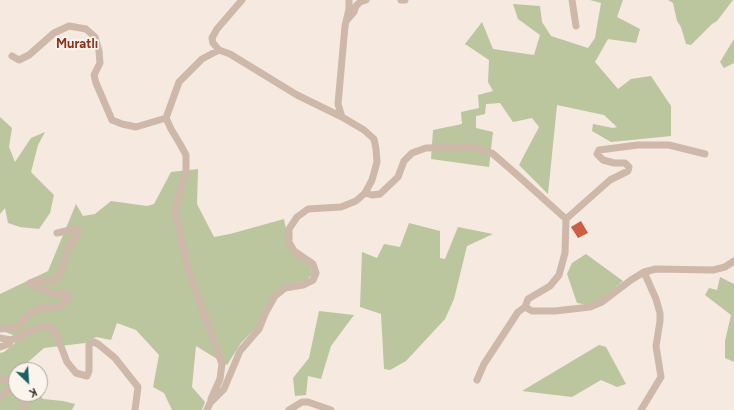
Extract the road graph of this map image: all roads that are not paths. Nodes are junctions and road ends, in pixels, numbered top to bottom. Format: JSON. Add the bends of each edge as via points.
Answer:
{"nodes":[{"id":1,"x":242,"y":0,"type":"edge"},
{"id":2,"x":349,"y":0,"type":"edge"},
{"id":3,"x":366,"y":0,"type":"edge"},
{"id":4,"x":401,"y":0,"type":"edge"},
{"id":5,"x":405,"y":0,"type":"edge"},
{"id":6,"x":572,"y":0,"type":"edge"},
{"id":7,"x":347,"y":20,"type":"junction"},
{"id":8,"x":576,"y":26,"type":"dead end"},
{"id":9,"x":218,"y":50,"type":"junction"},
{"id":10,"x":12,"y":56,"type":"dead end"},
{"id":11,"x":342,"y":117,"type":"junction"},
{"id":12,"x":166,"y":118,"type":"junction"},
{"id":13,"x":705,"y":154,"type":"dead end"},
{"id":14,"x":365,"y":193,"type":"junction"},
{"id":15,"x":566,"y":219,"type":"junction"},
{"id":16,"x":58,"y":234,"type":"dead end"},
{"id":17,"x":734,"y":261,"type":"edge"},
{"id":18,"x":644,"y":272,"type":"junction"},
{"id":19,"x":525,"y":306,"type":"junction"},
{"id":20,"x":0,"y":329,"type":"edge"},
{"id":21,"x":0,"y":338,"type":"edge"},
{"id":22,"x":11,"y":340,"type":"junction"},
{"id":23,"x":0,"y":347,"type":"edge"},
{"id":24,"x":477,"y":380,"type":"dead end"},
{"id":25,"x":8,"y":392,"type":"edge"},
{"id":26,"x":0,"y":398,"type":"edge"},
{"id":27,"x":209,"y":407,"type":"edge"},
{"id":28,"x":135,"y":410,"type":"edge"},
{"id":29,"x":289,"y":410,"type":"edge"},
{"id":30,"x":331,"y":410,"type":"edge"},
{"id":31,"x":642,"y":410,"type":"edge"}],
"edges":[{"from":1,"to":9,"type":"street","via":[[212,38]]},
{"from":2,"to":7,"type":"street"},
{"from":3,"to":7,"type":"street","via":[[356,6]]},
{"from":4,"to":5,"type":"street"},
{"from":6,"to":8,"type":"street"},
{"from":7,"to":11,"type":"street","via":[[338,104]]},
{"from":9,"to":11,"type":"street","via":[[230,54],[296,95]]},
{"from":9,"to":12,"type":"street","via":[[202,59],[179,82]]},
{"from":10,"to":12,"type":"street","via":[[19,60],[29,55],[54,33],[69,26],[86,29],[95,36],[100,63],[94,75],[112,120],[136,127]]},
{"from":11,"to":14,"type":"street","via":[[374,139],[377,162]]},
{"from":12,"to":27,"type":"street","via":[[186,155],[186,170],[175,210],[186,262],[222,364],[220,379]]},
{"from":13,"to":15,"type":"street","via":[[669,145],[638,144],[599,150],[597,154],[603,160],[626,164],[629,167],[628,171],[610,180]]},
{"from":14,"to":15,"type":"street","via":[[380,194],[398,177],[404,161],[412,153],[426,148],[471,147],[492,153]]},
{"from":14,"to":27,"type":"street","via":[[356,201],[341,207],[308,209],[297,217],[289,229],[289,242],[294,251],[313,264],[316,273],[313,280],[303,285],[285,288],[275,296],[259,329],[240,351],[224,389]]},
{"from":15,"to":19,"type":"street","via":[[565,253],[559,275],[550,286],[528,299]]},
{"from":16,"to":20,"type":"street","via":[[75,228],[78,231],[78,236],[68,249],[60,274],[54,280],[30,283],[54,295],[69,295],[65,302],[58,307],[41,308],[32,312],[19,325],[12,328]]},
{"from":17,"to":18,"type":"street","via":[[713,270],[656,269]]},
{"from":18,"to":19,"type":"street","via":[[602,302],[590,307],[555,312],[532,311]]},
{"from":18,"to":31,"type":"street","via":[[660,313],[656,346],[661,377]]},
{"from":19,"to":24,"type":"street","via":[[518,312],[484,364]]},
{"from":21,"to":22,"type":"street"},
{"from":22,"to":23,"type":"street","via":[[9,344]]},
{"from":22,"to":28,"type":"street","via":[[43,326],[52,328],[67,362],[76,372],[87,376],[89,344],[98,344],[116,358],[138,388]]},
{"from":25,"to":26,"type":"street"},
{"from":29,"to":30,"type":"street","via":[[302,402]]}]}
